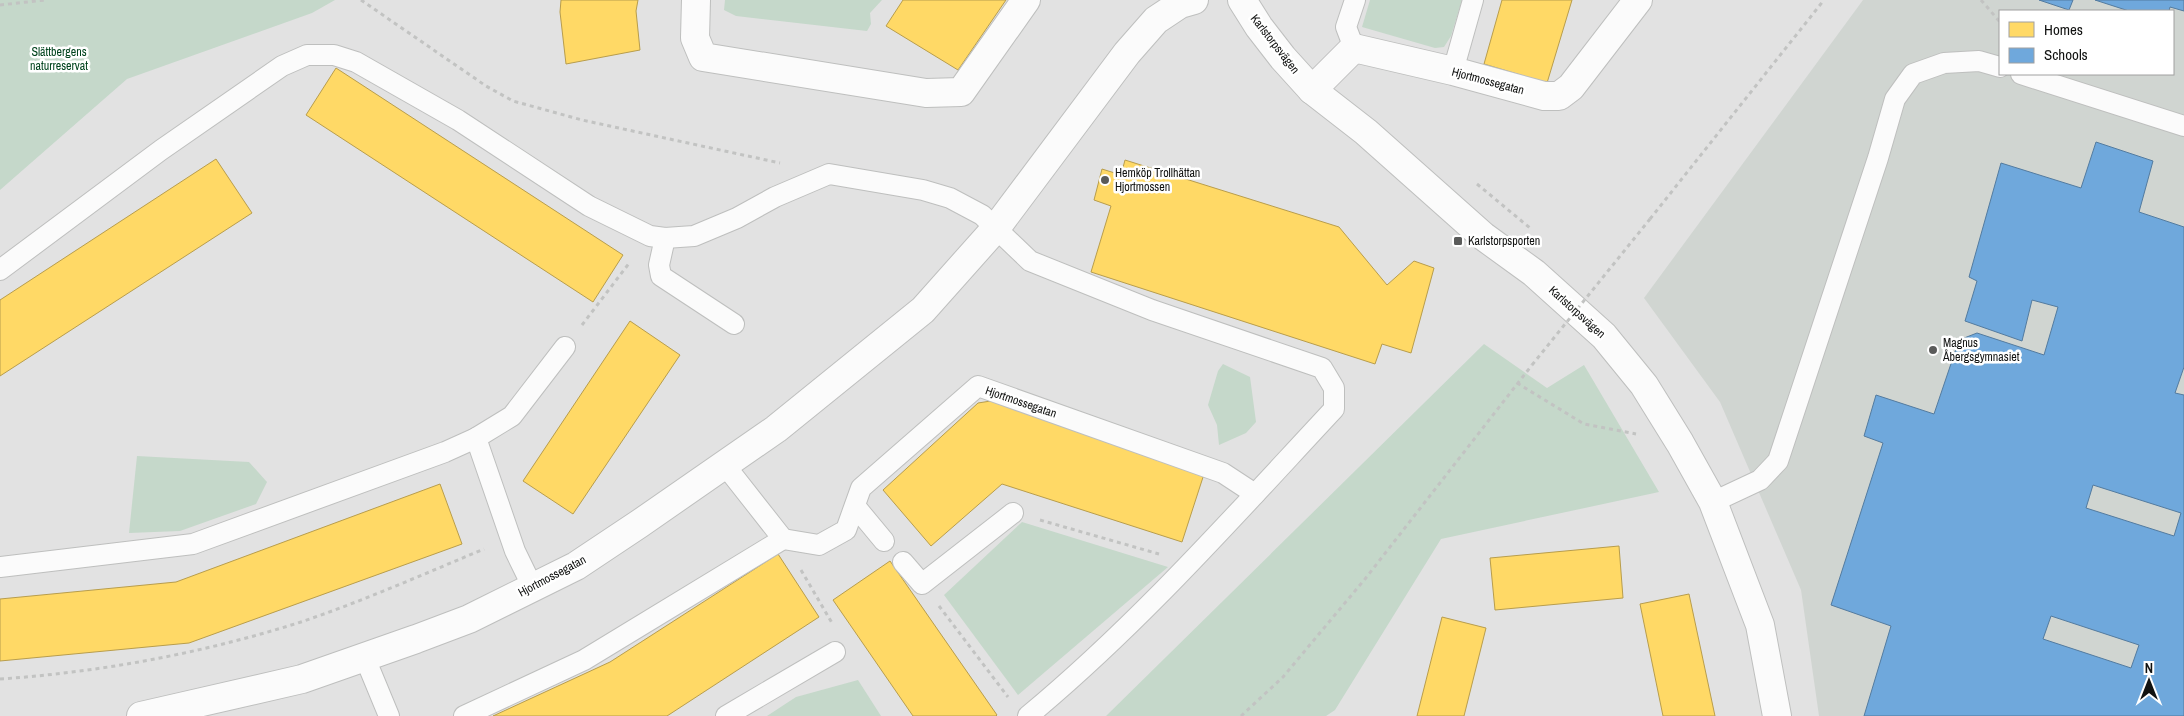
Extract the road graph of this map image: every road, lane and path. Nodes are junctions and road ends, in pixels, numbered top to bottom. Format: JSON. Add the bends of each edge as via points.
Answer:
{"nodes":[{"id":1,"x":45,"y":0,"type":"edge"},
{"id":2,"x":361,"y":0,"type":"edge"},
{"id":3,"x":696,"y":0,"type":"edge"},
{"id":4,"x":1026,"y":0,"type":"edge"},
{"id":5,"x":1194,"y":0,"type":"edge"},
{"id":6,"x":1242,"y":0,"type":"edge"},
{"id":7,"x":1355,"y":0,"type":"edge"},
{"id":8,"x":1473,"y":0,"type":"edge"},
{"id":9,"x":1638,"y":0,"type":"edge"},
{"id":10,"x":1824,"y":0,"type":"edge"},
{"id":11,"x":1981,"y":0,"type":"edge"},
{"id":12,"x":0,"y":6,"type":"edge"},
{"id":13,"x":1999,"y":21,"type":"edge"},
{"id":14,"x":1354,"y":48,"type":"junction"},
{"id":15,"x":1999,"y":67,"type":"edge"},
{"id":16,"x":1454,"y":71,"type":"junction"},
{"id":17,"x":2024,"y":75,"type":"edge"},
{"id":18,"x":1312,"y":90,"type":"junction"},
{"id":19,"x":2184,"y":126,"type":"edge"},
{"id":20,"x":782,"y":164,"type":"dead end"},
{"id":21,"x":996,"y":228,"type":"junction"},
{"id":22,"x":658,"y":237,"type":"junction"},
{"id":23,"x":0,"y":270,"type":"edge"},
{"id":24,"x":734,"y":324,"type":"dead end"},
{"id":25,"x":565,"y":347,"type":"joint"},
{"id":26,"x":1517,"y":383,"type":"junction"},
{"id":27,"x":476,"y":438,"type":"junction"},
{"id":28,"x":1680,"y":443,"type":"junction"},
{"id":29,"x":724,"y":464,"type":"junction"},
{"id":30,"x":1255,"y":494,"type":"junction"},
{"id":31,"x":1713,"y":502,"type":"junction"},
{"id":32,"x":854,"y":506,"type":"junction"},
{"id":33,"x":1013,"y":513,"type":"joint"},
{"id":34,"x":783,"y":539,"type":"junction"},
{"id":35,"x":884,"y":542,"type":"dead end"},
{"id":36,"x":515,"y":551,"type":"junction"},
{"id":37,"x":903,"y":562,"type":"dead end"},
{"id":38,"x":1190,"y":562,"type":"junction"},
{"id":39,"x":0,"y":567,"type":"edge"},
{"id":40,"x":922,"y":584,"type":"junction"},
{"id":41,"x":533,"y":588,"type":"junction"},
{"id":42,"x":835,"y":652,"type":"joint"},
{"id":43,"x":365,"y":658,"type":"junction"},
{"id":44,"x":0,"y":679,"type":"edge"},
{"id":45,"x":1010,"y":700,"type":"dead end"},
{"id":46,"x":141,"y":716,"type":"edge"},
{"id":47,"x":389,"y":716,"type":"edge"},
{"id":48,"x":464,"y":716,"type":"edge"},
{"id":49,"x":726,"y":716,"type":"edge"},
{"id":50,"x":1028,"y":716,"type":"edge"},
{"id":51,"x":1241,"y":716,"type":"edge"},
{"id":52,"x":1777,"y":716,"type":"edge"}],
"edges":[{"from":1,"to":12,"type":"path"},
{"from":2,"to":20,"type":"path","via":[[513,101],[582,120]]},
{"from":3,"to":4,"type":"street","via":[[695,38],[703,57],[926,93],[961,92]]},
{"from":5,"to":21,"type":"street","name":"Hjortmossegatan","via":[[1180,4],[1156,20],[1127,53]]},
{"from":6,"to":18,"type":"street","name":"Karlstorpsvägen","via":[[1265,35]]},
{"from":7,"to":14,"type":"lane","via":[[1346,27]]},
{"from":8,"to":16,"type":"lane"},
{"from":9,"to":16,"type":"street","name":"Hjortmossegatan","via":[[1571,87],[1559,96],[1544,96]]},
{"from":10,"to":26,"type":"path","bridge":true},
{"from":11,"to":13,"type":"path"},
{"from":14,"to":16,"type":"street","name":"Hjortmossegatan"},
{"from":14,"to":18,"type":"street"},
{"from":15,"to":31,"type":"lane","via":[[1979,60],[1944,63],[1913,74],[1895,99],[1876,166],[1778,461],[1760,480]]},
{"from":17,"to":19,"type":"lane"},
{"from":18,"to":28,"type":"street","name":"Karlstorpsvägen","via":[[1366,132],[1483,236],[1534,273],[1604,336],[1644,385]]},
{"from":21,"to":22,"type":"lane","via":[[982,215],[950,198],[923,190],[829,174],[775,196],[737,218],[694,236]]},
{"from":21,"to":29,"type":"street","name":"Hjortmossegatan","via":[[923,310],[776,429]]},
{"from":21,"to":30,"type":"lane","via":[[1030,261],[1152,310],[1322,368],[1334,388],[1334,409]]},
{"from":22,"to":23,"type":"lane","via":[[590,206],[458,120],[356,62],[334,55],[307,55],[282,66],[161,150]]},
{"from":22,"to":24,"type":"lane","via":[[661,276]]},
{"from":22,"to":25,"type":"path"},
{"from":25,"to":27,"type":"lane","via":[[512,416]]},
{"from":26,"to":28,"type":"path","via":[[1584,424]]},
{"from":26,"to":51,"type":"path","via":[[1365,579],[1283,677]]},
{"from":27,"to":36,"type":"lane"},
{"from":27,"to":39,"type":"lane","via":[[193,544]]},
{"from":28,"to":31,"type":"street","name":"Karlstorpsvägen"},
{"from":29,"to":34,"type":"lane"},
{"from":29,"to":41,"type":"street","name":"Hjortmossegatan","via":[[576,566]]},
{"from":30,"to":32,"type":"lane","name":"Hjortmossegatan","via":[[1223,473],[978,386],[861,488]]},
{"from":30,"to":38,"type":"lane"},
{"from":31,"to":52,"type":"street","name":"Karlstorpsvägen","via":[[1760,625]]},
{"from":32,"to":34,"type":"lane","name":"Hjortmossegatan","via":[[846,530],[819,545]]},
{"from":32,"to":35,"type":"lane"},
{"from":33,"to":38,"type":"path"},
{"from":33,"to":40,"type":"lane"},
{"from":34,"to":42,"type":"path","via":[[838,633]]},
{"from":34,"to":48,"type":"lane","via":[[584,660]]},
{"from":36,"to":41,"type":"lane"},
{"from":36,"to":44,"type":"path","via":[[486,548],[361,600],[250,637],[97,670]]},
{"from":37,"to":40,"type":"lane"},
{"from":38,"to":50,"type":"lane","via":[[1068,683]]},
{"from":40,"to":45,"type":"path"},
{"from":41,"to":43,"type":"street","name":"Hjortmossegatan","via":[[469,618]]},
{"from":42,"to":49,"type":"lane"},
{"from":43,"to":46,"type":"street","name":"Hjortmossegatan","via":[[302,679]]},
{"from":43,"to":47,"type":"lane"}]}
